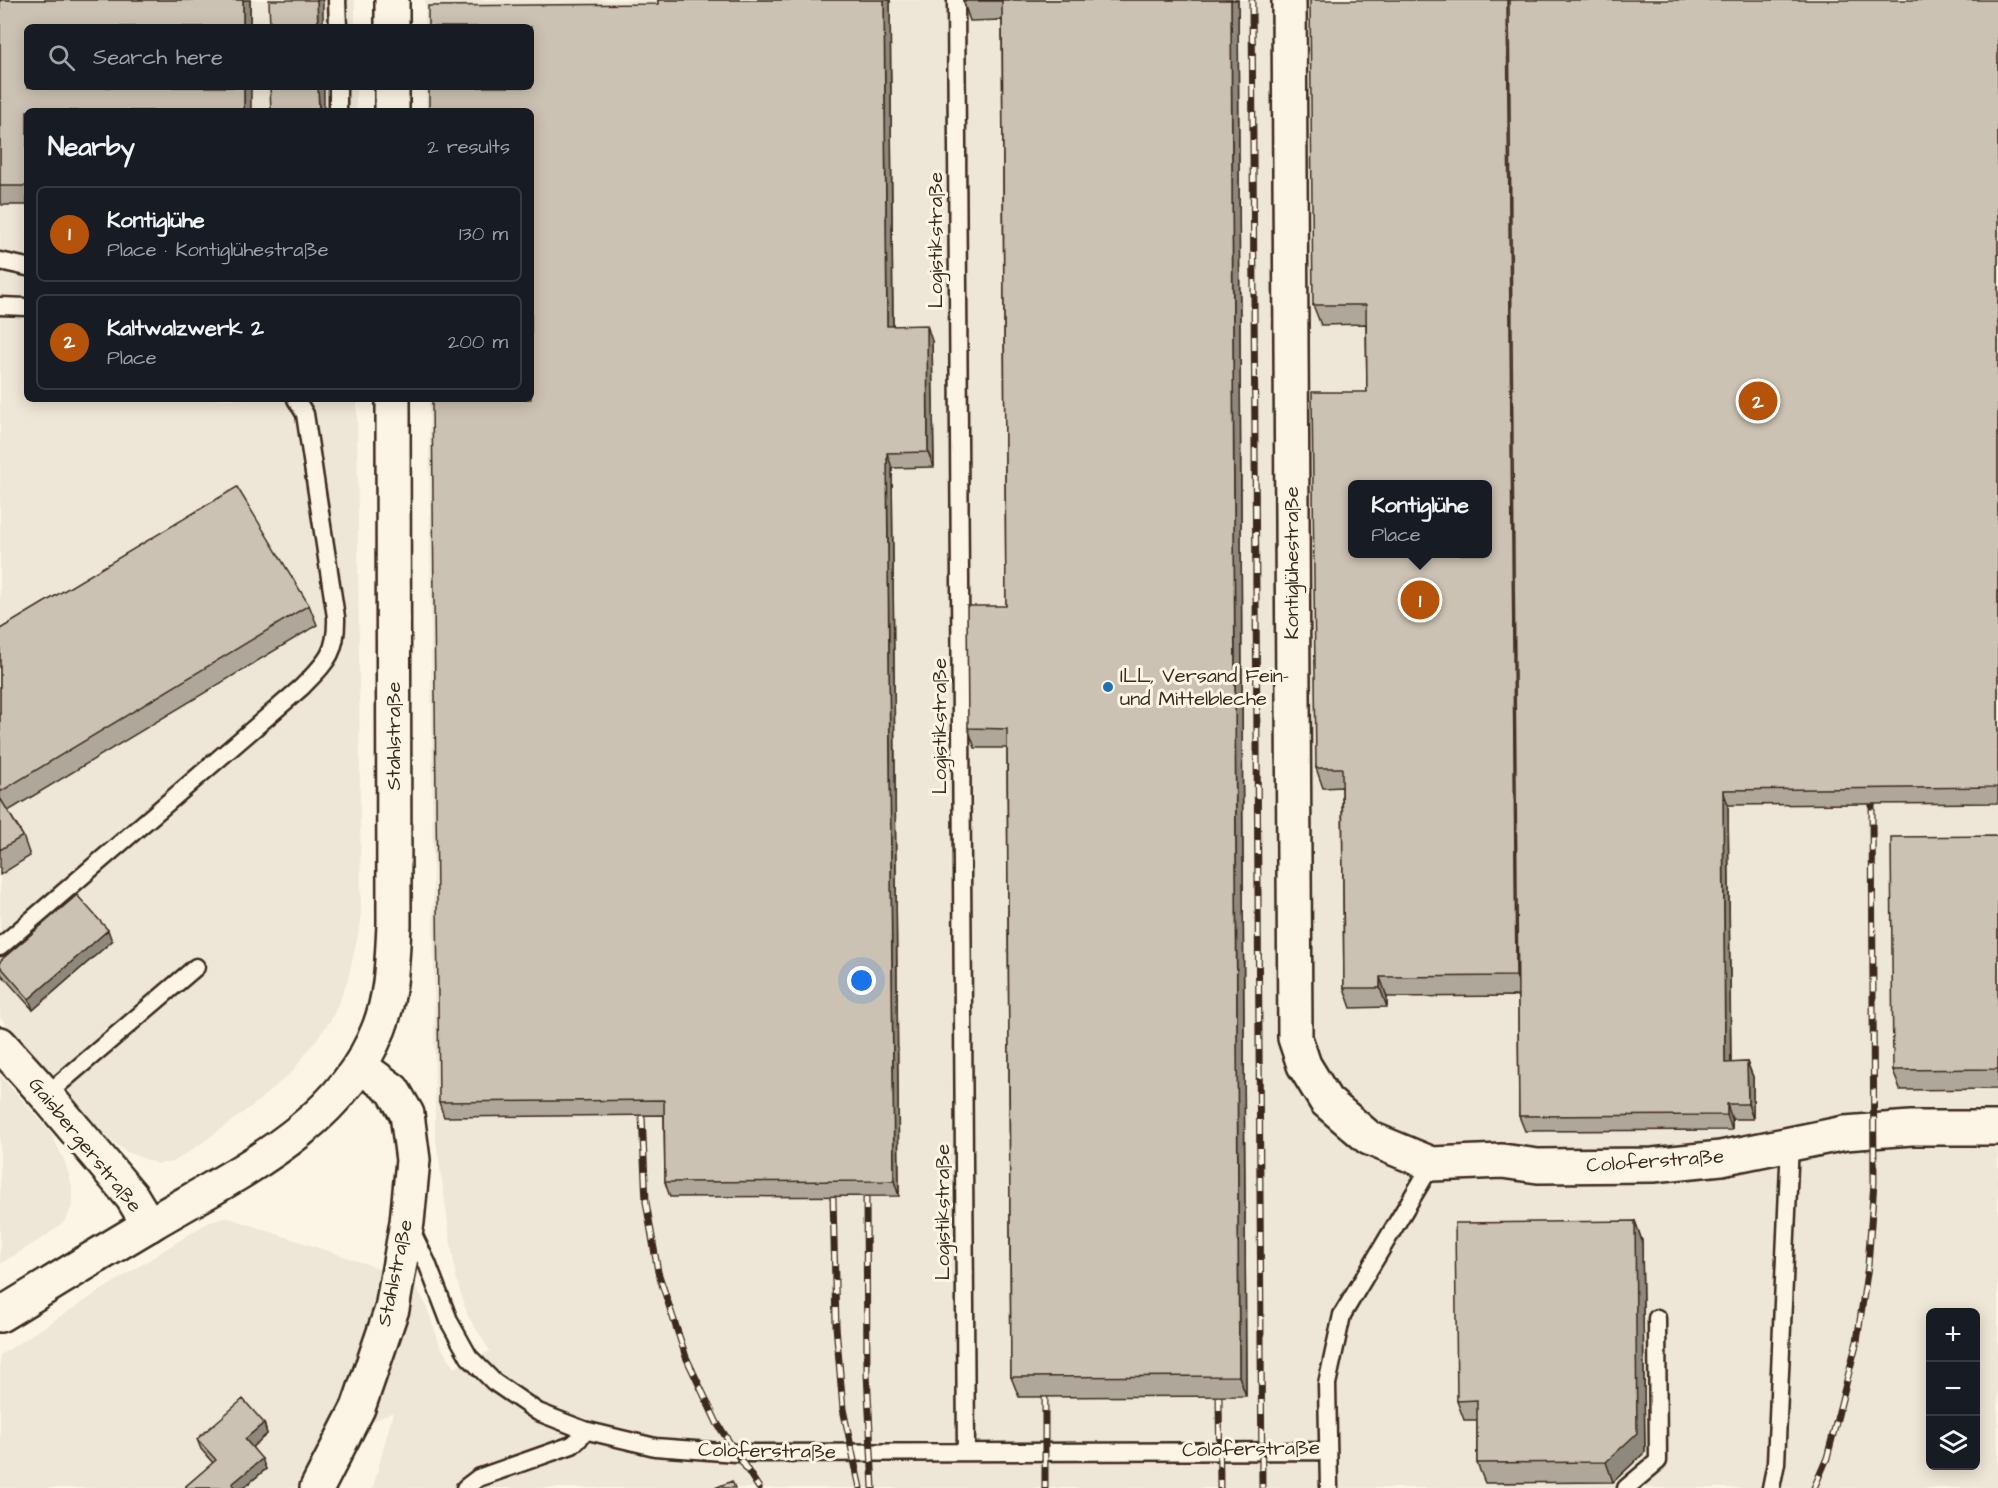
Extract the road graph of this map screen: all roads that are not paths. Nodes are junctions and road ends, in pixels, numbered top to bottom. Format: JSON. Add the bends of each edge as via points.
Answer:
{"nodes":[{"id":1,"x":337,"y":0,"type":"edge"},
{"id":2,"x":392,"y":0,"type":"edge"},
{"id":3,"x":956,"y":0,"type":"edge"},
{"id":4,"x":1289,"y":0,"type":"edge"},
{"id":5,"x":338,"y":24,"type":"edge"},
{"id":6,"x":392,"y":24,"type":"edge"},
{"id":7,"x":338,"y":90,"type":"edge"},
{"id":8,"x":392,"y":90,"type":"edge"},
{"id":9,"x":338,"y":108,"type":"edge"},
{"id":10,"x":392,"y":108,"type":"edge"},
{"id":11,"x":0,"y":261,"type":"edge"},
{"id":12,"x":24,"y":266,"type":"edge"},
{"id":13,"x":0,"y":306,"type":"edge"},
{"id":14,"x":24,"y":307,"type":"edge"},
{"id":15,"x":298,"y":402,"type":"edge"},
{"id":16,"x":393,"y":402,"type":"edge"},
{"id":17,"x":0,"y":947,"type":"edge"},
{"id":18,"x":196,"y":967,"type":"dead end"},
{"id":19,"x":0,"y":1044,"type":"edge"},
{"id":20,"x":360,"y":1066,"type":"junction"},
{"id":21,"x":46,"y":1095,"type":"junction"},
{"id":22,"x":1998,"y":1128,"type":"edge"},
{"id":23,"x":1790,"y":1143,"type":"junction"},
{"id":24,"x":1432,"y":1164,"type":"junction"},
{"id":25,"x":407,"y":1222,"type":"junction"},
{"id":26,"x":149,"y":1225,"type":"junction"},
{"id":27,"x":0,"y":1315,"type":"edge"},
{"id":28,"x":1658,"y":1318,"type":"dead end"},
{"id":29,"x":584,"y":1430,"type":"junction"},
{"id":30,"x":1328,"y":1451,"type":"junction"},
{"id":31,"x":966,"y":1452,"type":"junction"},
{"id":32,"x":316,"y":1488,"type":"edge"},
{"id":33,"x":465,"y":1488,"type":"edge"},
{"id":34,"x":1329,"y":1488,"type":"edge"},
{"id":35,"x":1626,"y":1488,"type":"edge"},
{"id":36,"x":1771,"y":1488,"type":"edge"}],
"edges":[{"from":1,"to":5,"type":"lane"},
{"from":2,"to":6,"type":"street"},
{"from":3,"to":31,"type":"lane","name":"Logistikstraße"},
{"from":4,"to":24,"type":"street","name":"Kontiglühestraße","via":[[1295,1038],[1304,1065],[1326,1101],[1369,1138]]},
{"from":7,"to":9,"type":"lane"},
{"from":8,"to":10,"type":"street"},
{"from":11,"to":12,"type":"lane"},
{"from":13,"to":14,"type":"lane"},
{"from":15,"to":17,"type":"lane","via":[[305,414],[336,617],[337,639],[327,661],[302,687]]},
{"from":16,"to":20,"type":"street","name":"Stahlstraße","via":[[394,925],[390,990],[379,1028]]},
{"from":18,"to":21,"type":"lane"},
{"from":19,"to":21,"type":"street","name":"Gaisbergerstraße"},
{"from":20,"to":25,"type":"street","name":"Stahlstraße","via":[[393,1090],[407,1114],[413,1160]]},
{"from":20,"to":26,"type":"street","name":"Stahlstraße","via":[[299,1133]]},
{"from":21,"to":26,"type":"street","name":"Gaisbergerstraße","via":[[132,1197]]},
{"from":22,"to":23,"type":"street","name":"Coloferstraße","via":[[1911,1128],[1845,1133]]},
{"from":23,"to":24,"type":"street","name":"Coloferstraße","via":[[1721,1158],[1653,1165],[1538,1166],[1502,1161]]},
{"from":23,"to":36,"type":"lane","via":[[1776,1463]]},
{"from":24,"to":30,"type":"lane","name":"Coloferstraße","via":[[1342,1315],[1327,1383]]},
{"from":25,"to":29,"type":"lane","name":"Coloferstraße","via":[[468,1357],[494,1382],[538,1412]]},
{"from":25,"to":32,"type":"street","name":"Stahlstraße","via":[[392,1308],[358,1408]]},
{"from":26,"to":27,"type":"street","name":"Gaisbergerstraße"},
{"from":28,"to":35,"type":"lane","via":[[1658,1461]]},
{"from":29,"to":31,"type":"lane","name":"Coloferstraße","via":[[655,1447],[736,1453]]},
{"from":29,"to":33,"type":"lane","via":[[572,1444],[478,1478]]},
{"from":30,"to":31,"type":"lane","name":"Coloferstraße"},
{"from":30,"to":34,"type":"lane"}]}
